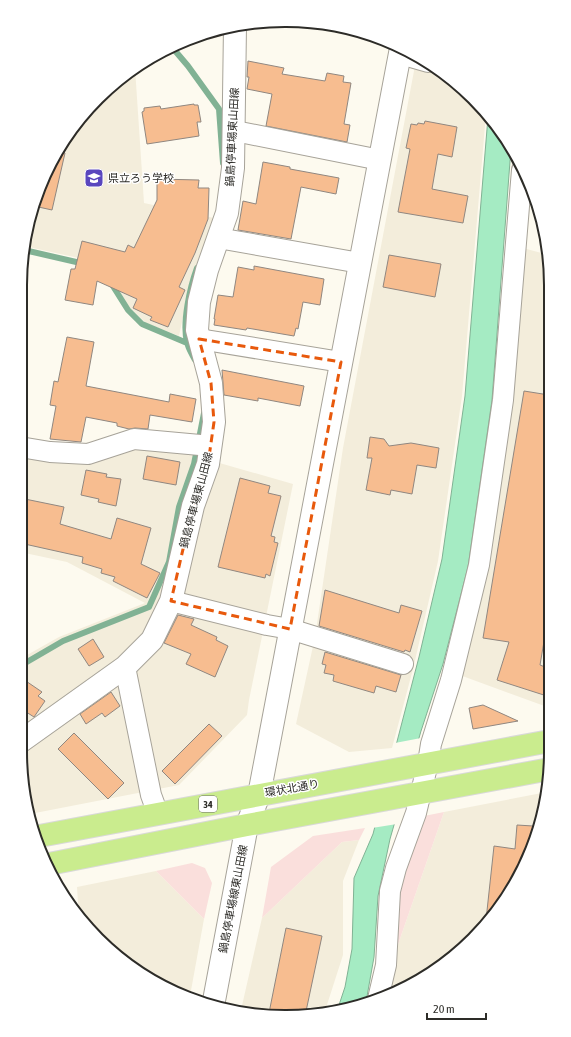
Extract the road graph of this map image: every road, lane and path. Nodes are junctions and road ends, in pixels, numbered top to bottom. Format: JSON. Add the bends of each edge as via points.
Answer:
{"nodes":[{"id":1,"x":236,"y":32,"type":"edge"},
{"id":2,"x":399,"y":54,"type":"edge"},
{"id":3,"x":235,"y":131,"type":"junction"},
{"id":4,"x":380,"y":160,"type":"junction"},
{"id":5,"x":521,"y":180,"type":"edge"},
{"id":6,"x":218,"y":238,"type":"junction"},
{"id":7,"x":360,"y":263,"type":"junction"},
{"id":8,"x":199,"y":339,"type":"junction"},
{"id":9,"x":341,"y":362,"type":"junction"},
{"id":10,"x":203,"y":446,"type":"junction"},
{"id":11,"x":27,"y":448,"type":"edge"},
{"id":12,"x":171,"y":601,"type":"junction"},
{"id":13,"x":290,"y":629,"type":"junction"},
{"id":14,"x":403,"y":664,"type":"dead end"},
{"id":15,"x":125,"y":667,"type":"junction"},
{"id":16,"x":27,"y":737,"type":"edge"},
{"id":17,"x":544,"y":742,"type":"edge"},
{"id":18,"x":424,"y":764,"type":"junction"},
{"id":19,"x":543,"y":770,"type":"edge"},
{"id":20,"x":259,"y":794,"type":"junction"},
{"id":21,"x":416,"y":794,"type":"junction"},
{"id":22,"x":158,"y":814,"type":"junction"},
{"id":23,"x":247,"y":825,"type":"junction"},
{"id":24,"x":41,"y":836,"type":"edge"},
{"id":25,"x":53,"y":863,"type":"edge"},
{"id":26,"x":380,"y":992,"type":"edge"},
{"id":27,"x":214,"y":1000,"type":"edge"}],
"edges":[{"from":1,"to":3,"type":"main road","name":"鍋島停車場東山田線"},
{"from":2,"to":4,"type":"main road"},
{"from":3,"to":4,"type":"street"},
{"from":3,"to":6,"type":"main road","name":"鍋島停車場東山田線","via":[[227,212]]},
{"from":4,"to":7,"type":"main road"},
{"from":5,"to":18,"type":"street","via":[[503,400],[479,565],[451,680]]},
{"from":6,"to":7,"type":"street"},
{"from":6,"to":8,"type":"main road","name":"鍋島停車場東山田線","via":[[199,302]]},
{"from":7,"to":9,"type":"main road"},
{"from":8,"to":9,"type":"street"},
{"from":8,"to":10,"type":"main road","name":"鍋島停車場東山田線","via":[[211,382],[214,422]]},
{"from":9,"to":13,"type":"main road"},
{"from":10,"to":11,"type":"street","via":[[134,439],[88,454]]},
{"from":10,"to":12,"type":"main road","name":"鍋島停車場東山田線","via":[[208,464],[193,506]]},
{"from":12,"to":13,"type":"street"},
{"from":12,"to":15,"type":"main road","name":"鍋島停車場東山田線","via":[[152,640]]},
{"from":13,"to":14,"type":"street"},
{"from":13,"to":20,"type":"main road"},
{"from":15,"to":16,"type":"main road","name":"鍋島停車場東山田線"},
{"from":15,"to":22,"type":"street","via":[[151,795]]},
{"from":17,"to":18,"type":"highway","name":"環状北通り","number":"34"},
{"from":18,"to":20,"type":"highway","name":"環状北通り","number":"34"},
{"from":18,"to":21,"type":"street"},
{"from":19,"to":21,"type":"highway"},
{"from":20,"to":22,"type":"highway","name":"環状北通り","number":"34"},
{"from":20,"to":23,"type":"main road","name":"鍋島停車場線東山田線"},
{"from":21,"to":23,"type":"highway"},
{"from":21,"to":26,"type":"street","via":[[416,813],[390,891],[386,965]]},
{"from":22,"to":24,"type":"highway","name":"環状北通り","number":"34"},
{"from":23,"to":25,"type":"highway"},
{"from":23,"to":27,"type":"main road","name":"鍋島停車場線東山田線"}]}
